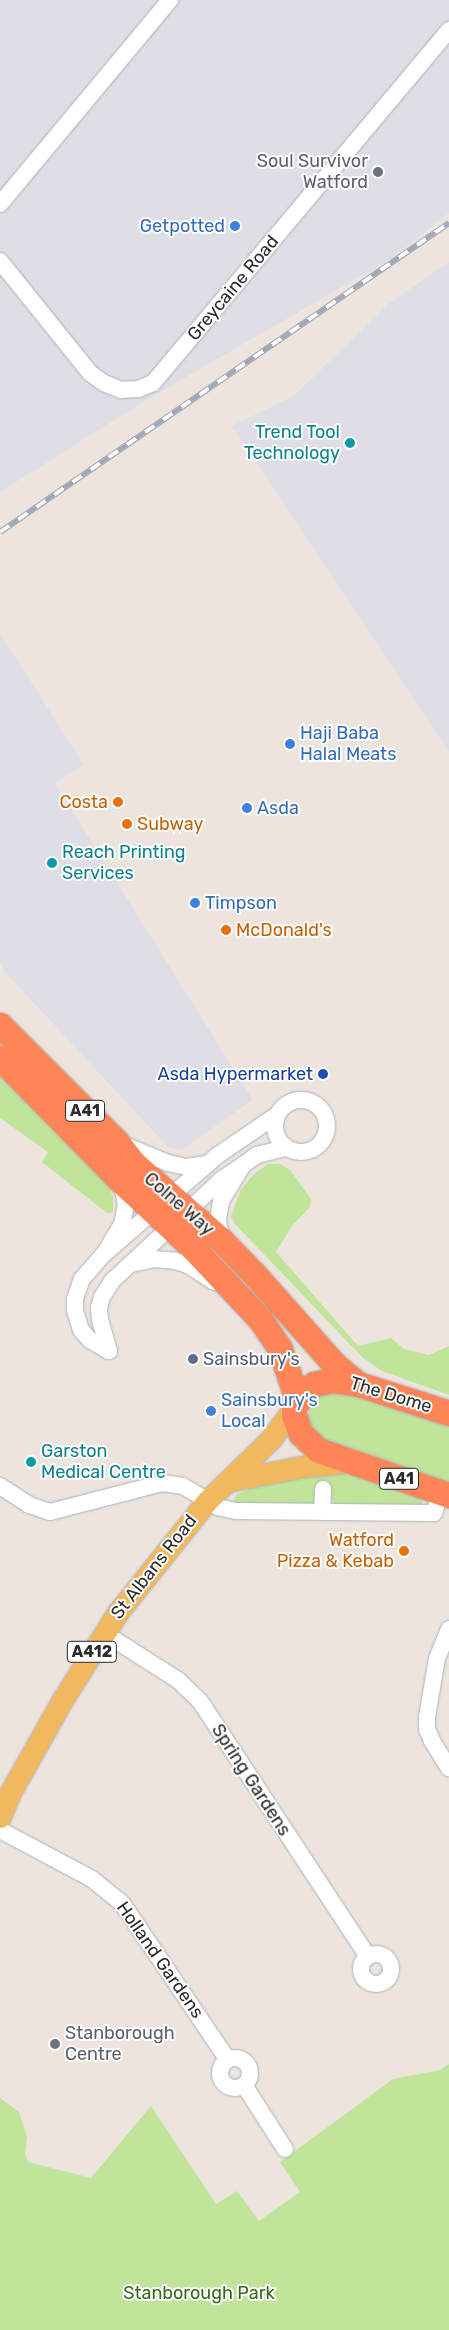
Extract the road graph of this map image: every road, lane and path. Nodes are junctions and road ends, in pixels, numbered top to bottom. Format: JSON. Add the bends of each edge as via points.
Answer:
{"nodes":[{"id":1,"x":170,"y":0,"type":"edge"},
{"id":2,"x":449,"y":30,"type":"edge"},
{"id":3,"x":0,"y":204,"type":"edge"},
{"id":4,"x":0,"y":262,"type":"edge"},
{"id":5,"x":0,"y":1025,"type":"edge"},
{"id":6,"x":0,"y":1058,"type":"edge"},
{"id":7,"x":278,"y":1115,"type":"junction"},
{"id":8,"x":116,"y":1141,"type":"junction"},
{"id":9,"x":286,"y":1148,"type":"junction"},
{"id":10,"x":207,"y":1164,"type":"junction"},
{"id":11,"x":243,"y":1165,"type":"junction"},
{"id":12,"x":120,"y":1180,"type":"junction"},
{"id":13,"x":170,"y":1211,"type":"junction"},
{"id":14,"x":222,"y":1241,"type":"junction"},
{"id":15,"x":104,"y":1254,"type":"junction"},
{"id":16,"x":130,"y":1264,"type":"junction"},
{"id":17,"x":246,"y":1303,"type":"junction"},
{"id":18,"x":358,"y":1384,"type":"junction"},
{"id":19,"x":295,"y":1405,"type":"junction"},
{"id":20,"x":449,"y":1412,"type":"edge"},
{"id":21,"x":350,"y":1462,"type":"junction"},
{"id":22,"x":229,"y":1481,"type":"junction"},
{"id":23,"x":0,"y":1486,"type":"edge"},
{"id":24,"x":323,"y":1489,"type":"dead end"},
{"id":25,"x":445,"y":1494,"type":"edge"},
{"id":26,"x":206,"y":1501,"type":"junction"},
{"id":27,"x":322,"y":1511,"type":"junction"},
{"id":28,"x":449,"y":1628,"type":"edge"},
{"id":29,"x":104,"y":1633,"type":"junction"},
{"id":30,"x":449,"y":1768,"type":"edge"},
{"id":31,"x":0,"y":1817,"type":"edge"},
{"id":32,"x":0,"y":1830,"type":"edge"},
{"id":33,"x":368,"y":1957,"type":"dead end"},
{"id":34,"x":285,"y":2149,"type":"dead end"}],
"edges":[{"from":1,"to":3,"type":"street"},
{"from":2,"to":4,"type":"street","name":"Greycaine Road","via":[[153,383],[138,389],[122,390],[90,373]]},
{"from":5,"to":8,"type":"highway","name":"Colne Way","number":"A41"},
{"from":6,"to":12,"type":"highway","name":"Colne Way","number":"A41"},
{"from":7,"to":9,"type":"street","via":[[275,1122],[277,1136]]},
{"from":7,"to":9,"type":"street","via":[[286,1105],[304,1100],[317,1105],[328,1123],[325,1137],[314,1149],[297,1152]]},
{"from":7,"to":10,"type":"street"},
{"from":8,"to":10,"type":"street","via":[[168,1163],[187,1167]]},
{"from":8,"to":13,"type":"highway","name":"Colne Way","number":"A41"},
{"from":9,"to":11,"type":"street","via":[[256,1155]]},
{"from":10,"to":13,"type":"street"},
{"from":11,"to":13,"type":"street"},
{"from":11,"to":14,"type":"street","via":[[221,1201],[218,1220]]},
{"from":12,"to":13,"type":"highway","name":"Colne Way","number":"A41"},
{"from":12,"to":15,"type":"street","via":[[125,1199],[124,1217]]},
{"from":13,"to":14,"type":"highway","name":"Colne Way","number":"A41"},
{"from":13,"to":15,"type":"street"},
{"from":13,"to":16,"type":"street"},
{"from":13,"to":17,"type":"highway","name":"Colne Way","number":"A41"},
{"from":14,"to":18,"type":"highway","name":"Colne Way","number":"A41","via":[[334,1364]]},
{"from":15,"to":16,"type":"street","via":[[82,1279],[75,1310],[82,1330],[90,1340],[109,1351],[99,1308],[112,1281]]},
{"from":16,"to":17,"type":"street","via":[[154,1259],[188,1265]]},
{"from":17,"to":19,"type":"highway","name":"Colne Way","number":"A41","via":[[280,1349],[293,1386]]},
{"from":18,"to":19,"type":"highway","name":"The Dome","number":"A41","via":[[334,1380],[314,1384]]},
{"from":18,"to":20,"type":"highway","name":"The Dome","number":"A41"},
{"from":19,"to":21,"type":"highway","number":"A41","via":[[297,1425],[305,1439],[318,1450]]},
{"from":19,"to":22,"type":"main road","name":"St Albans Road","number":"A412","via":[[271,1440]]},
{"from":21,"to":22,"type":"main road","name":"St Albans Road","number":"A412","via":[[298,1467]]},
{"from":21,"to":25,"type":"highway","number":"A41"},
{"from":22,"to":26,"type":"main road","name":"St Albans Road","number":"A412"},
{"from":23,"to":26,"type":"street","via":[[29,1505],[50,1512],[162,1483],[183,1486]]},
{"from":24,"to":27,"type":"street"},
{"from":25,"to":27,"type":"street","name":"St Albans Road","via":[[434,1513]]},
{"from":26,"to":27,"type":"street","name":"St Albans Road","via":[[236,1511]]},
{"from":26,"to":29,"type":"main road","name":"St Albans Road","number":"A412"},
{"from":28,"to":30,"type":"street","via":[[437,1658],[427,1717],[432,1741]]},
{"from":29,"to":31,"type":"main road","name":"St Albans Road","number":"A412","via":[[63,1699]]},
{"from":29,"to":33,"type":"street","name":"Spring Gardens","via":[[178,1680],[200,1701]]},
{"from":32,"to":34,"type":"street","name":"Holland Gardens","via":[[92,1879],[122,1903],[228,2060],[240,2058],[248,2065],[250,2076],[244,2085]]}]}
